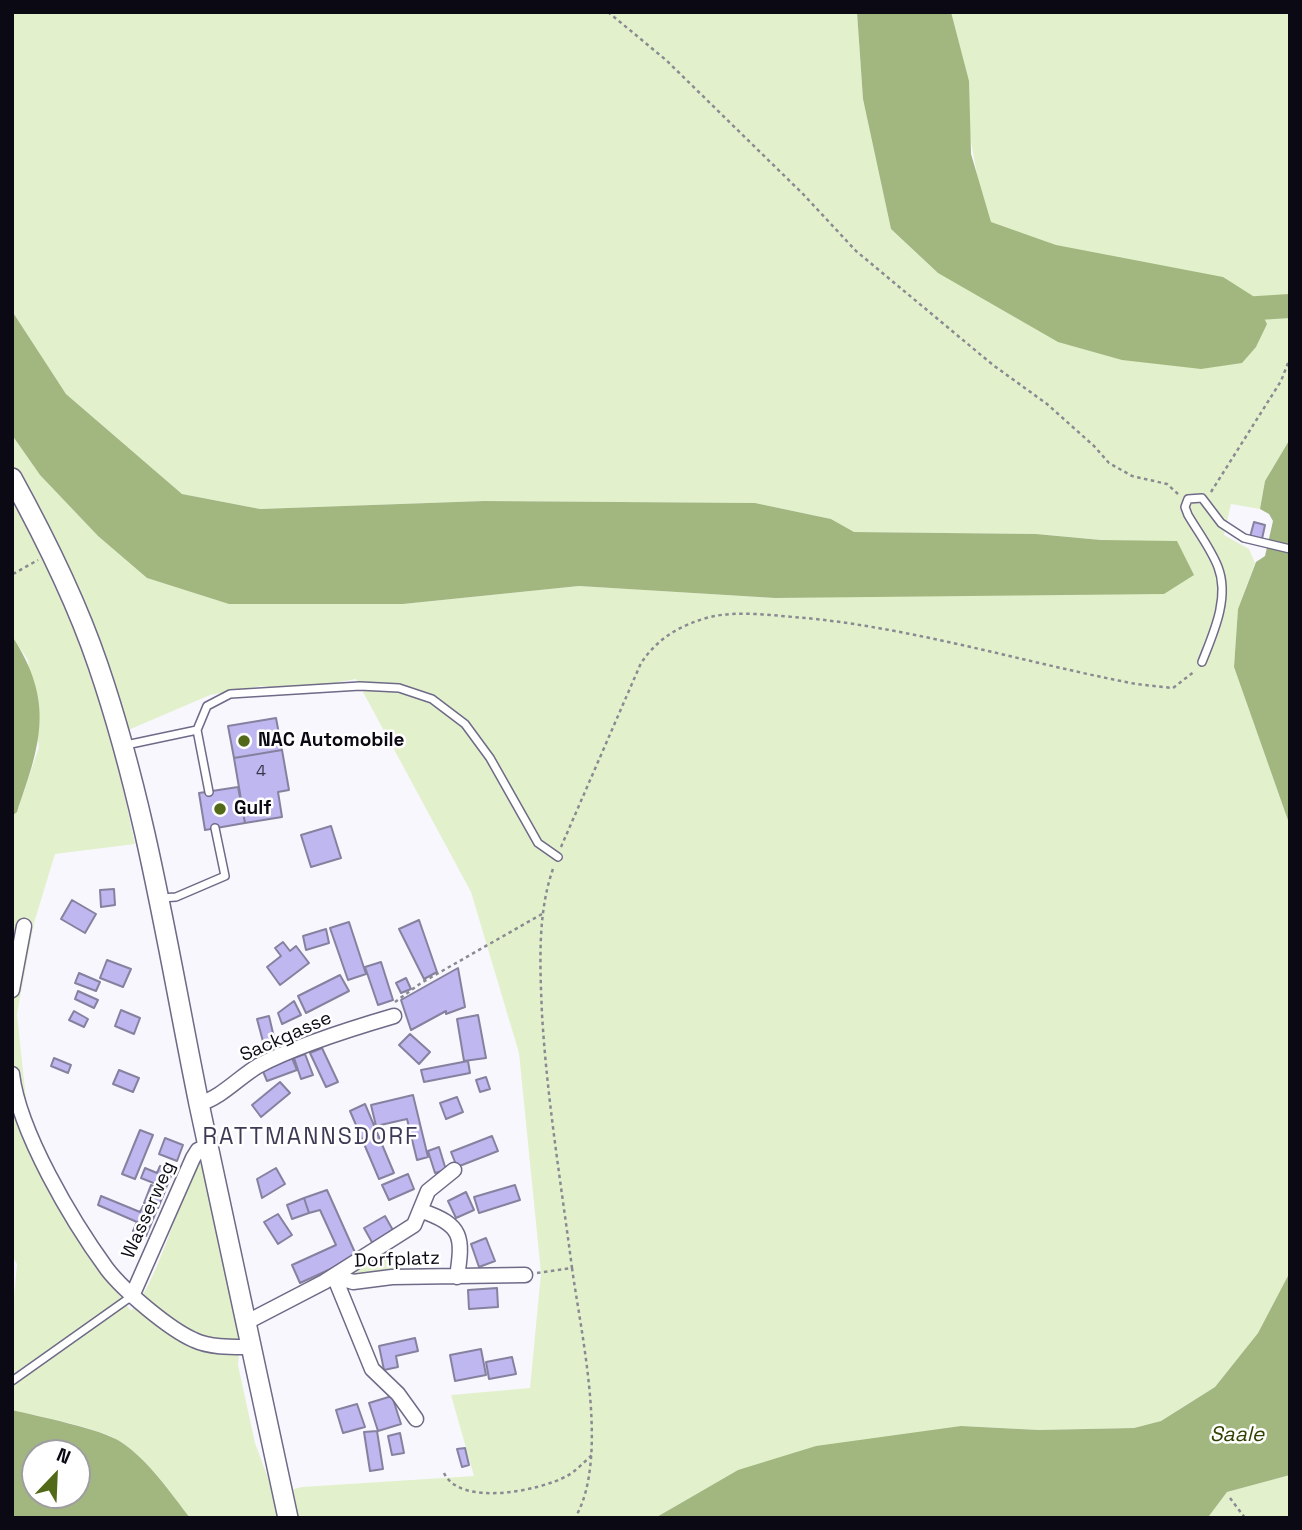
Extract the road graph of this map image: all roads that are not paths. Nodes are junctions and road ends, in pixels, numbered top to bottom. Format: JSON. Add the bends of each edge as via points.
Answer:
{"nodes":[{"id":1,"x":12,"y":478,"type":"edge"},
{"id":2,"x":1290,"y":549,"type":"edge"},
{"id":3,"x":1202,"y":662,"type":"road end"},
{"id":4,"x":197,"y":730,"type":"junction"},
{"id":5,"x":123,"y":745,"type":"junction"},
{"id":6,"x":209,"y":792,"type":"dead end"},
{"id":7,"x":215,"y":828,"type":"dead end"},
{"id":8,"x":558,"y":857,"type":"road end"},
{"id":9,"x":161,"y":898,"type":"junction"},
{"id":10,"x":24,"y":926,"type":"dead end"},
{"id":11,"x":12,"y":990,"type":"edge"},
{"id":12,"x":394,"y":1016,"type":"road end"},
{"id":13,"x":12,"y":1074,"type":"edge"},
{"id":14,"x":199,"y":1104,"type":"junction"},
{"id":15,"x":209,"y":1145,"type":"junction"},
{"id":16,"x":454,"y":1170,"type":"dead end"},
{"id":17,"x":422,"y":1211,"type":"junction"},
{"id":18,"x":525,"y":1275,"type":"road end"},
{"id":19,"x":334,"y":1276,"type":"junction"},
{"id":20,"x":457,"y":1278,"type":"junction"},
{"id":21,"x":132,"y":1296,"type":"junction"},
{"id":22,"x":247,"y":1322,"type":"junction"},
{"id":23,"x":252,"y":1347,"type":"junction"},
{"id":24,"x":12,"y":1381,"type":"edge"},
{"id":25,"x":416,"y":1419,"type":"dead end"},
{"id":26,"x":288,"y":1518,"type":"edge"}],
"edges":[{"from":1,"to":5,"type":"main road","via":[[52,551],[98,663]]},
{"from":2,"to":3,"type":"lane","via":[[1244,538],[1221,523],[1197,496],[1186,502],[1188,515],[1219,569],[1217,624]]},
{"from":4,"to":5,"type":"lane"},
{"from":4,"to":6,"type":"lane"},
{"from":4,"to":8,"type":"lane","via":[[207,706],[230,694],[360,686],[399,688],[432,699],[466,724],[538,843]]},
{"from":5,"to":9,"type":"main road"},
{"from":7,"to":9,"type":"lane","via":[[225,876],[176,897]]},
{"from":9,"to":14,"type":"main road"},
{"from":10,"to":11,"type":"street"},
{"from":12,"to":14,"type":"street","name":"Sackgasse","via":[[258,1066]]},
{"from":13,"to":21,"type":"street","via":[[20,1111],[44,1166],[108,1270]]},
{"from":14,"to":15,"type":"main road"},
{"from":15,"to":21,"type":"street","name":"Wasserweg","via":[[193,1158]]},
{"from":15,"to":22,"type":"main road"},
{"from":16,"to":17,"type":"street","name":"Dorfplatz","via":[[428,1191]]},
{"from":17,"to":19,"type":"street","name":"Dorfplatz","via":[[414,1225]]},
{"from":17,"to":20,"type":"street","name":"Dorfplatz","via":[[454,1227],[462,1245]]},
{"from":18,"to":20,"type":"street"},
{"from":19,"to":20,"type":"street","name":"Dorfplatz","via":[[353,1282]]},
{"from":19,"to":22,"type":"street","name":"Dorfplatz"},
{"from":19,"to":25,"type":"street","name":"Dorfplatz","via":[[372,1369]]},
{"from":21,"to":23,"type":"street","via":[[193,1340]]},
{"from":21,"to":24,"type":"lane"},
{"from":22,"to":23,"type":"main road"},
{"from":23,"to":26,"type":"main road"}]}
